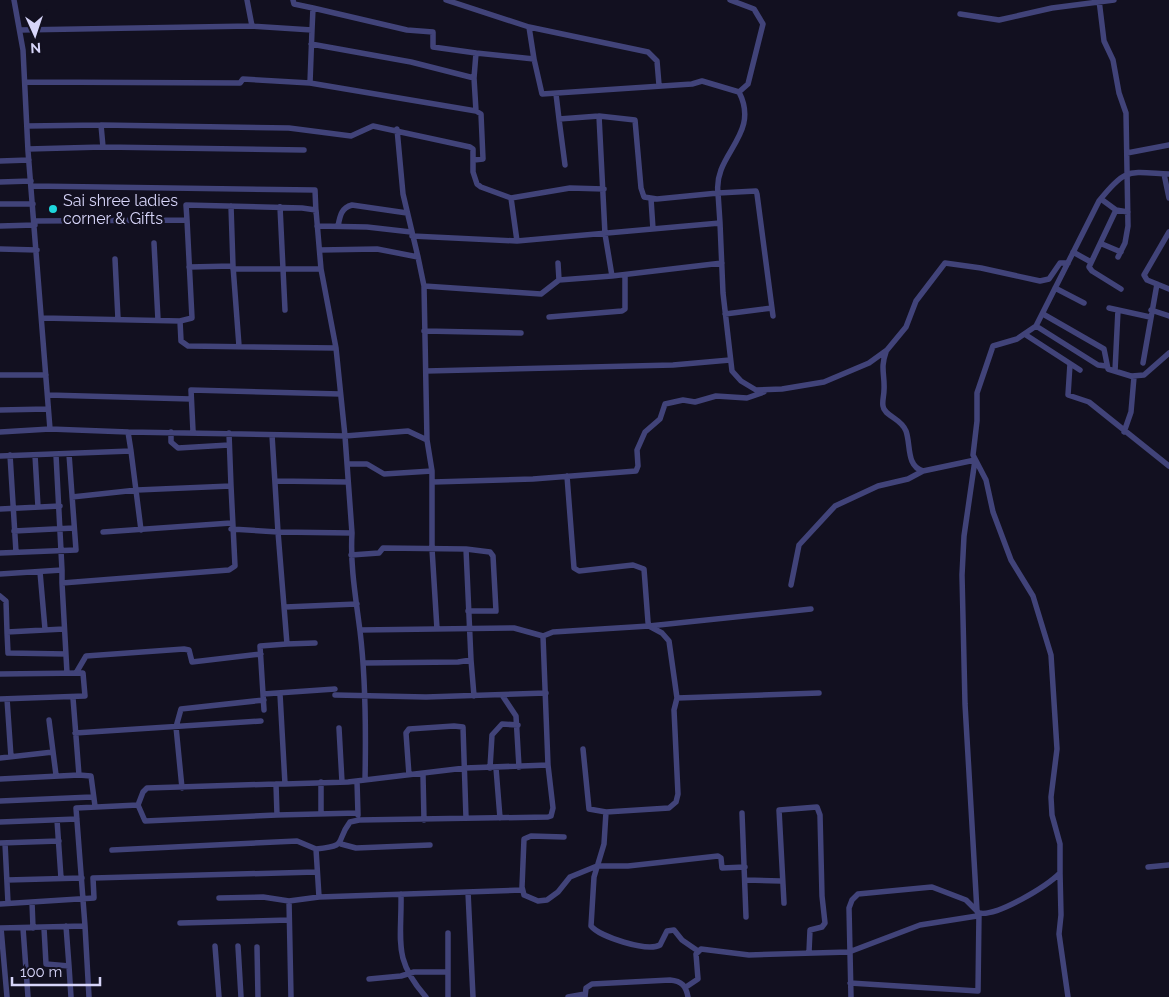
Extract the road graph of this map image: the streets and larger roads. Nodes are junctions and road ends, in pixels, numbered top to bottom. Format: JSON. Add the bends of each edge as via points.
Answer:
{"nodes":[{"id":1,"x":14,"y":0,"type":"edge"},
{"id":2,"x":246,"y":0,"type":"edge"},
{"id":3,"x":292,"y":0,"type":"edge"},
{"id":4,"x":446,"y":0,"type":"edge"},
{"id":5,"x":730,"y":0,"type":"edge"},
{"id":6,"x":1114,"y":0,"type":"edge"},
{"id":7,"x":1098,"y":1,"type":"edge"},
{"id":8,"x":1083,"y":2,"type":"edge"},
{"id":9,"x":313,"y":8,"type":"junction"},
{"id":10,"x":960,"y":14,"type":"dead end"},
{"id":11,"x":252,"y":26,"type":"junction"},
{"id":12,"x":529,"y":27,"type":"junction"},
{"id":13,"x":20,"y":30,"type":"junction"},
{"id":14,"x":312,"y":30,"type":"junction"},
{"id":15,"x":311,"y":44,"type":"junction"},
{"id":16,"x":476,"y":53,"type":"junction"},
{"id":17,"x":534,"y":59,"type":"junction"},
{"id":18,"x":474,"y":78,"type":"junction"},
{"id":19,"x":25,"y":82,"type":"junction"},
{"id":20,"x":310,"y":82,"type":"junction"},
{"id":21,"x":659,"y":85,"type":"junction"},
{"id":22,"x":740,"y":92,"type":"junction"},
{"id":23,"x":556,"y":94,"type":"junction"},
{"id":24,"x":476,"y":111,"type":"junction"},
{"id":25,"x":599,"y":116,"type":"junction"},
{"id":26,"x":559,"y":119,"type":"junction"},
{"id":27,"x":101,"y":125,"type":"junction"},
{"id":28,"x":27,"y":126,"type":"junction"},
{"id":29,"x":397,"y":129,"type":"junction"},
{"id":30,"x":1169,"y":145,"type":"edge"},
{"id":31,"x":103,"y":147,"type":"junction"},
{"id":32,"x":28,"y":149,"type":"junction"},
{"id":33,"x":304,"y":150,"type":"dead end"},
{"id":34,"x":1128,"y":153,"type":"junction"},
{"id":35,"x":29,"y":160,"type":"junction"},
{"id":36,"x":474,"y":160,"type":"junction"},
{"id":37,"x":0,"y":161,"type":"edge"},
{"id":38,"x":565,"y":165,"type":"dead end"},
{"id":39,"x":1128,"y":173,"type":"junction"},
{"id":40,"x":1167,"y":174,"type":"edge"},
{"id":41,"x":0,"y":182,"type":"edge"},
{"id":42,"x":31,"y":183,"type":"junction"},
{"id":43,"x":604,"y":189,"type":"junction"},
{"id":44,"x":718,"y":193,"type":"junction"},
{"id":45,"x":511,"y":198,"type":"junction"},
{"id":46,"x":1169,"y":198,"type":"edge"},
{"id":47,"x":651,"y":199,"type":"junction"},
{"id":48,"x":1101,"y":199,"type":"junction"},
{"id":49,"x":0,"y":204,"type":"edge"},
{"id":50,"x":33,"y":204,"type":"junction"},
{"id":51,"x":231,"y":206,"type":"junction"},
{"id":52,"x":280,"y":207,"type":"junction"},
{"id":53,"x":1116,"y":210,"type":"junction"},
{"id":54,"x":1128,"y":212,"type":"junction"},
{"id":55,"x":316,"y":213,"type":"junction"},
{"id":56,"x":407,"y":213,"type":"junction"},
{"id":57,"x":187,"y":220,"type":"junction"},
{"id":58,"x":35,"y":223,"type":"junction"},
{"id":59,"x":720,"y":223,"type":"junction"},
{"id":60,"x":0,"y":226,"type":"edge"},
{"id":61,"x":317,"y":226,"type":"junction"},
{"id":62,"x":338,"y":226,"type":"junction"},
{"id":63,"x":653,"y":229,"type":"junction"},
{"id":64,"x":1169,"y":232,"type":"edge"},
{"id":65,"x":412,"y":234,"type":"junction"},
{"id":66,"x":605,"y":234,"type":"junction"},
{"id":67,"x":517,"y":241,"type":"junction"},
{"id":68,"x":154,"y":243,"type":"dead end"},
{"id":69,"x":1102,"y":244,"type":"junction"},
{"id":70,"x":0,"y":250,"type":"edge"},
{"id":71,"x":37,"y":250,"type":"junction"},
{"id":72,"x":320,"y":250,"type":"junction"},
{"id":73,"x":1073,"y":252,"type":"junction"},
{"id":74,"x":418,"y":257,"type":"junction"},
{"id":75,"x":116,"y":259,"type":"dead end"},
{"id":76,"x":1091,"y":262,"type":"junction"},
{"id":77,"x":558,"y":263,"type":"dead end"},
{"id":78,"x":722,"y":263,"type":"junction"},
{"id":79,"x":1068,"y":263,"type":"junction"},
{"id":80,"x":189,"y":267,"type":"junction"},
{"id":81,"x":233,"y":267,"type":"junction"},
{"id":82,"x":283,"y":269,"type":"junction"},
{"id":83,"x":321,"y":269,"type":"junction"},
{"id":84,"x":625,"y":275,"type":"junction"},
{"id":85,"x":612,"y":276,"type":"junction"},
{"id":86,"x":559,"y":280,"type":"junction"},
{"id":87,"x":1157,"y":284,"type":"junction"},
{"id":88,"x":424,"y":286,"type":"junction"},
{"id":89,"x":1055,"y":288,"type":"junction"},
{"id":90,"x":1120,"y":289,"type":"dead end"},
{"id":91,"x":1169,"y":289,"type":"edge"},
{"id":92,"x":1084,"y":304,"type":"dead end"},
{"id":93,"x":772,"y":308,"type":"junction"},
{"id":94,"x":1109,"y":308,"type":"dead end"},
{"id":95,"x":285,"y":310,"type":"dead end"},
{"id":96,"x":1118,"y":310,"type":"junction"},
{"id":97,"x":1152,"y":310,"type":"junction"},
{"id":98,"x":725,"y":314,"type":"junction"},
{"id":99,"x":1043,"y":314,"type":"junction"},
{"id":100,"x":773,"y":316,"type":"dead end"},
{"id":101,"x":1169,"y":316,"type":"edge"},
{"id":102,"x":549,"y":317,"type":"dead end"},
{"id":103,"x":42,"y":318,"type":"junction"},
{"id":104,"x":1150,"y":318,"type":"junction"},
{"id":105,"x":118,"y":319,"type":"junction"},
{"id":106,"x":158,"y":320,"type":"junction"},
{"id":107,"x":180,"y":321,"type":"junction"},
{"id":108,"x":1036,"y":326,"type":"junction"},
{"id":109,"x":424,"y":331,"type":"junction"},
{"id":110,"x":521,"y":332,"type":"dead end"},
{"id":111,"x":1026,"y":335,"type":"junction"},
{"id":112,"x":239,"y":346,"type":"junction"},
{"id":113,"x":336,"y":348,"type":"junction"},
{"id":114,"x":887,"y":350,"type":"junction"},
{"id":115,"x":1169,"y":353,"type":"edge"},
{"id":116,"x":730,"y":360,"type":"junction"},
{"id":117,"x":1144,"y":363,"type":"dead end"},
{"id":118,"x":1070,"y":364,"type":"junction"},
{"id":119,"x":1106,"y":366,"type":"junction"},
{"id":120,"x":1080,"y":370,"type":"dead end"},
{"id":121,"x":426,"y":371,"type":"junction"},
{"id":122,"x":1115,"y":371,"type":"junction"},
{"id":123,"x":0,"y":375,"type":"edge"},
{"id":124,"x":46,"y":375,"type":"junction"},
{"id":125,"x":1132,"y":376,"type":"junction"},
{"id":126,"x":770,"y":390,"type":"junction"},
{"id":127,"x":48,"y":394,"type":"junction"},
{"id":128,"x":340,"y":394,"type":"junction"},
{"id":129,"x":191,"y":399,"type":"junction"},
{"id":130,"x":48,"y":409,"type":"junction"},
{"id":131,"x":0,"y":410,"type":"edge"},
{"id":132,"x":50,"y":429,"type":"junction"},
{"id":133,"x":193,"y":431,"type":"junction"},
{"id":134,"x":0,"y":432,"type":"edge"},
{"id":135,"x":128,"y":432,"type":"junction"},
{"id":136,"x":170,"y":432,"type":"junction"},
{"id":137,"x":1124,"y":432,"type":"junction"},
{"id":138,"x":229,"y":433,"type":"junction"},
{"id":139,"x":272,"y":435,"type":"junction"},
{"id":140,"x":345,"y":436,"type":"junction"},
{"id":141,"x":427,"y":440,"type":"junction"},
{"id":142,"x":229,"y":445,"type":"junction"},
{"id":143,"x":131,"y":450,"type":"junction"},
{"id":144,"x":56,"y":454,"type":"junction"},
{"id":145,"x":69,"y":454,"type":"junction"},
{"id":146,"x":34,"y":455,"type":"junction"},
{"id":147,"x":0,"y":456,"type":"edge"},
{"id":148,"x":10,"y":456,"type":"junction"},
{"id":149,"x":975,"y":460,"type":"junction"},
{"id":150,"x":347,"y":464,"type":"junction"},
{"id":151,"x":1169,"y":466,"type":"edge"},
{"id":152,"x":432,"y":471,"type":"junction"},
{"id":153,"x":923,"y":471,"type":"junction"},
{"id":154,"x":567,"y":476,"type":"junction"},
{"id":155,"x":275,"y":482,"type":"junction"},
{"id":156,"x":348,"y":482,"type":"junction"},
{"id":157,"x":433,"y":482,"type":"junction"},
{"id":158,"x":231,"y":486,"type":"junction"},
{"id":159,"x":136,"y":490,"type":"junction"},
{"id":160,"x":72,"y":497,"type":"junction"},
{"id":161,"x":60,"y":506,"type":"junction"},
{"id":162,"x":38,"y":507,"type":"junction"},
{"id":163,"x":12,"y":508,"type":"junction"},
{"id":164,"x":0,"y":510,"type":"edge"},
{"id":165,"x":231,"y":526,"type":"junction"},
{"id":166,"x":74,"y":528,"type":"junction"},
{"id":167,"x":61,"y":529,"type":"junction"},
{"id":168,"x":141,"y":530,"type":"junction"},
{"id":169,"x":14,"y":531,"type":"junction"},
{"id":170,"x":102,"y":532,"type":"dead end"},
{"id":171,"x":278,"y":532,"type":"junction"},
{"id":172,"x":352,"y":533,"type":"junction"},
{"id":173,"x":432,"y":549,"type":"junction"},
{"id":174,"x":61,"y":550,"type":"junction"},
{"id":175,"x":466,"y":550,"type":"junction"},
{"id":176,"x":16,"y":552,"type":"junction"},
{"id":177,"x":0,"y":553,"type":"edge"},
{"id":178,"x":351,"y":555,"type":"junction"},
{"id":179,"x":62,"y":570,"type":"junction"},
{"id":180,"x":40,"y":572,"type":"junction"},
{"id":181,"x":0,"y":574,"type":"edge"},
{"id":182,"x":62,"y":583,"type":"junction"},
{"id":183,"x":791,"y":585,"type":"dead end"},
{"id":184,"x":0,"y":596,"type":"edge"},
{"id":185,"x":357,"y":604,"type":"junction"},
{"id":186,"x":285,"y":607,"type":"junction"},
{"id":187,"x":468,"y":610,"type":"junction"},
{"id":188,"x":811,"y":610,"type":"dead end"},
{"id":189,"x":649,"y":626,"type":"junction"},
{"id":190,"x":470,"y":628,"type":"junction"},
{"id":191,"x":45,"y":629,"type":"junction"},
{"id":192,"x":64,"y":629,"type":"junction"},
{"id":193,"x":437,"y":629,"type":"junction"},
{"id":194,"x":360,"y":630,"type":"junction"},
{"id":195,"x":7,"y":632,"type":"junction"},
{"id":196,"x":543,"y":636,"type":"junction"},
{"id":197,"x":314,"y":643,"type":"dead end"},
{"id":198,"x":288,"y":644,"type":"junction"},
{"id":199,"x":66,"y":654,"type":"junction"},
{"id":200,"x":261,"y":654,"type":"junction"},
{"id":201,"x":472,"y":660,"type":"junction"},
{"id":202,"x":363,"y":663,"type":"junction"},
{"id":203,"x":67,"y":673,"type":"junction"},
{"id":204,"x":76,"y":673,"type":"junction"},
{"id":205,"x":0,"y":674,"type":"edge"},
{"id":206,"x":546,"y":693,"type":"junction"},
{"id":207,"x":819,"y":693,"type":"dead end"},
{"id":208,"x":280,"y":694,"type":"junction"},
{"id":209,"x":363,"y":696,"type":"junction"},
{"id":210,"x":474,"y":696,"type":"junction"},
{"id":211,"x":502,"y":696,"type":"junction"},
{"id":212,"x":263,"y":697,"type":"junction"},
{"id":213,"x":73,"y":698,"type":"junction"},
{"id":214,"x":677,"y":698,"type":"junction"},
{"id":215,"x":0,"y":699,"type":"edge"},
{"id":216,"x":7,"y":699,"type":"junction"},
{"id":217,"x":264,"y":710,"type":"dead end"},
{"id":218,"x":49,"y":720,"type":"dead end"},
{"id":219,"x":261,"y":721,"type":"dead end"},
{"id":220,"x":518,"y":724,"type":"junction"},
{"id":221,"x":176,"y":726,"type":"junction"},
{"id":222,"x":339,"y":728,"type":"dead end"},
{"id":223,"x":75,"y":732,"type":"junction"},
{"id":224,"x":582,"y":748,"type":"dead end"},
{"id":225,"x":53,"y":752,"type":"junction"},
{"id":226,"x":11,"y":757,"type":"junction"},
{"id":227,"x":0,"y":758,"type":"edge"},
{"id":228,"x":548,"y":765,"type":"junction"},
{"id":229,"x":519,"y":767,"type":"junction"},
{"id":230,"x":465,"y":768,"type":"junction"},
{"id":231,"x":493,"y":768,"type":"junction"},
{"id":232,"x":79,"y":775,"type":"junction"},
{"id":233,"x":409,"y":775,"type":"junction"},
{"id":234,"x":423,"y":775,"type":"junction"},
{"id":235,"x":56,"y":776,"type":"junction"},
{"id":236,"x":0,"y":779,"type":"edge"},
{"id":237,"x":365,"y":780,"type":"junction"},
{"id":238,"x":357,"y":781,"type":"junction"},
{"id":239,"x":321,"y":782,"type":"junction"},
{"id":240,"x":342,"y":782,"type":"junction"},
{"id":241,"x":276,"y":784,"type":"junction"},
{"id":242,"x":285,"y":784,"type":"junction"},
{"id":243,"x":182,"y":788,"type":"junction"},
{"id":244,"x":92,"y":797,"type":"junction"},
{"id":245,"x":0,"y":801,"type":"edge"},
{"id":246,"x":138,"y":805,"type":"junction"},
{"id":247,"x":95,"y":806,"type":"junction"},
{"id":248,"x":606,"y":812,"type":"junction"},
{"id":249,"x":321,"y":813,"type":"junction"},
{"id":250,"x":742,"y":813,"type":"dead end"},
{"id":251,"x":277,"y":815,"type":"junction"},
{"id":252,"x":358,"y":816,"type":"junction"},
{"id":253,"x":466,"y":818,"type":"junction"},
{"id":254,"x":500,"y":818,"type":"junction"},
{"id":255,"x":77,"y":819,"type":"junction"},
{"id":256,"x":57,"y":820,"type":"junction"},
{"id":257,"x":424,"y":820,"type":"junction"},
{"id":258,"x":0,"y":822,"type":"edge"},
{"id":259,"x":564,"y":837,"type":"dead end"},
{"id":260,"x":59,"y":841,"type":"junction"},
{"id":261,"x":2,"y":843,"type":"edge"},
{"id":262,"x":341,"y":844,"type":"junction"},
{"id":263,"x":430,"y":845,"type":"dead end"},
{"id":264,"x":316,"y":849,"type":"junction"},
{"id":265,"x":112,"y":850,"type":"dead end"},
{"id":266,"x":1169,"y":865,"type":"edge"},
{"id":267,"x":597,"y":866,"type":"junction"},
{"id":268,"x":745,"y":867,"type":"junction"},
{"id":269,"x":1148,"y":867,"type":"dead end"},
{"id":270,"x":316,"y":872,"type":"junction"},
{"id":271,"x":1060,"y":873,"type":"junction"},
{"id":272,"x":61,"y":878,"type":"junction"},
{"id":273,"x":82,"y":878,"type":"junction"},
{"id":274,"x":7,"y":880,"type":"junction"},
{"id":275,"x":745,"y":880,"type":"junction"},
{"id":276,"x":781,"y":881,"type":"junction"},
{"id":277,"x":522,"y":890,"type":"junction"},
{"id":278,"x":468,"y":892,"type":"junction"},
{"id":279,"x":401,"y":894,"type":"junction"},
{"id":280,"x":319,"y":897,"type":"junction"},
{"id":281,"x":219,"y":898,"type":"dead end"},
{"id":282,"x":84,"y":900,"type":"junction"},
{"id":283,"x":289,"y":901,"type":"junction"},
{"id":284,"x":32,"y":902,"type":"junction"},
{"id":285,"x":8,"y":903,"type":"junction"},
{"id":286,"x":784,"y":903,"type":"dead end"},
{"id":287,"x":0,"y":904,"type":"edge"},
{"id":288,"x":978,"y":912,"type":"junction"},
{"id":289,"x":746,"y":917,"type":"dead end"},
{"id":290,"x":289,"y":920,"type":"junction"},
{"id":291,"x":180,"y":923,"type":"dead end"},
{"id":292,"x":66,"y":926,"type":"junction"},
{"id":293,"x":85,"y":926,"type":"junction"},
{"id":294,"x":0,"y":928,"type":"edge"},
{"id":295,"x":23,"y":928,"type":"junction"},
{"id":296,"x":33,"y":928,"type":"junction"},
{"id":297,"x":44,"y":928,"type":"junction"},
{"id":298,"x":448,"y":933,"type":"dead end"},
{"id":299,"x":215,"y":946,"type":"dead end"},
{"id":300,"x":238,"y":946,"type":"dead end"},
{"id":301,"x":257,"y":947,"type":"dead end"},
{"id":302,"x":1,"y":949,"type":"edge"},
{"id":303,"x":698,"y":951,"type":"junction"},
{"id":304,"x":809,"y":952,"type":"junction"},
{"id":305,"x":849,"y":952,"type":"junction"},
{"id":306,"x":69,"y":966,"type":"junction"},
{"id":307,"x":448,"y":972,"type":"junction"},
{"id":308,"x":408,"y":973,"type":"junction"},
{"id":309,"x":369,"y":979,"type":"dead end"},
{"id":310,"x":850,"y":983,"type":"junction"},
{"id":311,"x":686,"y":987,"type":"junction"},
{"id":312,"x":585,"y":995,"type":"edge"},
{"id":313,"x":425,"y":996,"type":"edge"},
{"id":314,"x":7,"y":997,"type":"edge"},
{"id":315,"x":28,"y":997,"type":"edge"},
{"id":316,"x":71,"y":997,"type":"edge"},
{"id":317,"x":89,"y":997,"type":"edge"},
{"id":318,"x":219,"y":997,"type":"edge"},
{"id":319,"x":241,"y":997,"type":"edge"},
{"id":320,"x":258,"y":997,"type":"edge"},
{"id":321,"x":291,"y":997,"type":"edge"},
{"id":322,"x":448,"y":997,"type":"edge"},
{"id":323,"x":473,"y":997,"type":"edge"},
{"id":324,"x":568,"y":997,"type":"edge"},
{"id":325,"x":688,"y":997,"type":"edge"},
{"id":326,"x":850,"y":997,"type":"edge"},
{"id":327,"x":1068,"y":997,"type":"edge"}],
"edges":[{"from":1,"to":13,"type":"street"},
{"from":2,"to":11,"type":"street"},
{"from":3,"to":9,"type":"street","via":[[294,4]]},
{"from":4,"to":12,"type":"street"},
{"from":5,"to":22,"type":"street","via":[[754,9],[763,24],[748,84]]},
{"from":6,"to":7,"type":"street"},
{"from":7,"to":8,"type":"street"},
{"from":7,"to":34,"type":"street","via":[[1104,41],[1113,60],[1126,113]]},
{"from":8,"to":10,"type":"street","via":[[999,20]]},
{"from":9,"to":14,"type":"street"},
{"from":9,"to":16,"type":"street","via":[[407,30],[433,32],[433,47]]},
{"from":11,"to":13,"type":"street"},
{"from":11,"to":14,"type":"street"},
{"from":12,"to":17,"type":"street"},
{"from":12,"to":21,"type":"street","via":[[648,52],[657,61]]},
{"from":13,"to":19,"type":"street"},
{"from":14,"to":15,"type":"street"},
{"from":15,"to":18,"type":"street","via":[[411,62]]},
{"from":15,"to":20,"type":"street"},
{"from":16,"to":17,"type":"street"},
{"from":16,"to":18,"type":"street"},
{"from":17,"to":23,"type":"street","via":[[542,94]]},
{"from":18,"to":24,"type":"street"},
{"from":19,"to":20,"type":"street","via":[[240,83],[243,79]]},
{"from":19,"to":28,"type":"street"},
{"from":20,"to":24,"type":"street"},
{"from":21,"to":22,"type":"street","via":[[702,81]]},
{"from":21,"to":23,"type":"street"},
{"from":22,"to":44,"type":"street","via":[[746,108],[745,124],[718,175]]},
{"from":23,"to":26,"type":"street"},
{"from":24,"to":36,"type":"street","via":[[481,114],[483,158]]},
{"from":25,"to":26,"type":"street"},
{"from":25,"to":43,"type":"street"},
{"from":25,"to":47,"type":"street","via":[[635,120],[641,188],[644,197]]},
{"from":26,"to":38,"type":"street"},
{"from":27,"to":28,"type":"street"},
{"from":27,"to":29,"type":"street","via":[[289,128],[350,136],[374,126]]},
{"from":27,"to":31,"type":"street"},
{"from":28,"to":32,"type":"street"},
{"from":29,"to":36,"type":"street","via":[[466,145],[472,149]]},
{"from":29,"to":56,"type":"street"},
{"from":30,"to":34,"type":"street"},
{"from":31,"to":32,"type":"street"},
{"from":31,"to":33,"type":"street"},
{"from":32,"to":35,"type":"street"},
{"from":34,"to":39,"type":"street"},
{"from":35,"to":37,"type":"street"},
{"from":35,"to":42,"type":"street"},
{"from":36,"to":45,"type":"street","via":[[477,184]]},
{"from":39,"to":40,"type":"street"},
{"from":39,"to":48,"type":"street","via":[[1119,178]]},
{"from":39,"to":54,"type":"street"},
{"from":40,"to":46,"type":"street"},
{"from":41,"to":42,"type":"street"},
{"from":42,"to":50,"type":"street"},
{"from":42,"to":55,"type":"street","via":[[315,190]]},
{"from":43,"to":45,"type":"street","via":[[570,188]]},
{"from":43,"to":66,"type":"street"},
{"from":44,"to":47,"type":"street"},
{"from":44,"to":59,"type":"street"},
{"from":44,"to":93,"type":"street","via":[[756,191]]},
{"from":45,"to":67,"type":"street"},
{"from":47,"to":63,"type":"street"},
{"from":48,"to":53,"type":"street"},
{"from":48,"to":73,"type":"street"},
{"from":49,"to":50,"type":"street"},
{"from":50,"to":58,"type":"street"},
{"from":51,"to":52,"type":"street"},
{"from":51,"to":57,"type":"street","via":[[186,205]]},
{"from":51,"to":81,"type":"street"},
{"from":52,"to":55,"type":"street","via":[[316,210]]},
{"from":52,"to":82,"type":"street"},
{"from":53,"to":54,"type":"street"},
{"from":53,"to":69,"type":"street"},
{"from":54,"to":69,"type":"street","via":[[1126,235],[1119,254]]},
{"from":55,"to":61,"type":"street"},
{"from":56,"to":62,"type":"street","via":[[352,205],[344,209]]},
{"from":56,"to":65,"type":"street"},
{"from":57,"to":58,"type":"street"},
{"from":57,"to":80,"type":"street"},
{"from":58,"to":60,"type":"street"},
{"from":58,"to":71,"type":"street"},
{"from":59,"to":63,"type":"street"},
{"from":59,"to":78,"type":"street"},
{"from":61,"to":62,"type":"street"},
{"from":61,"to":72,"type":"street"},
{"from":62,"to":65,"type":"street"},
{"from":63,"to":66,"type":"street"},
{"from":64,"to":87,"type":"street","via":[[1144,275]]},
{"from":65,"to":67,"type":"street"},
{"from":65,"to":74,"type":"street"},
{"from":66,"to":67,"type":"street"},
{"from":66,"to":85,"type":"street"},
{"from":68,"to":106,"type":"street"},
{"from":69,"to":76,"type":"street"},
{"from":70,"to":71,"type":"street"},
{"from":71,"to":103,"type":"street"},
{"from":72,"to":74,"type":"street","via":[[377,249]]},
{"from":72,"to":83,"type":"street"},
{"from":73,"to":76,"type":"street"},
{"from":73,"to":79,"type":"street"},
{"from":74,"to":88,"type":"street"},
{"from":75,"to":105,"type":"street"},
{"from":76,"to":90,"type":"street","via":[[1089,267],[1092,271]]},
{"from":77,"to":86,"type":"street"},
{"from":78,"to":84,"type":"street"},
{"from":78,"to":98,"type":"street"},
{"from":79,"to":89,"type":"street"},
{"from":79,"to":114,"type":"street","via":[[1060,263],[1049,278],[1040,281],[945,263],[916,301],[910,322]]},
{"from":80,"to":81,"type":"street"},
{"from":80,"to":107,"type":"street","via":[[192,318]]},
{"from":81,"to":82,"type":"street"},
{"from":81,"to":112,"type":"street"},
{"from":82,"to":83,"type":"street"},
{"from":82,"to":95,"type":"street"},
{"from":83,"to":113,"type":"street"},
{"from":84,"to":85,"type":"street"},
{"from":84,"to":102,"type":"street","via":[[625,309],[622,311]]},
{"from":85,"to":86,"type":"street"},
{"from":86,"to":88,"type":"street","via":[[541,294]]},
{"from":87,"to":91,"type":"street"},
{"from":87,"to":97,"type":"street"},
{"from":88,"to":109,"type":"street"},
{"from":89,"to":92,"type":"street"},
{"from":89,"to":99,"type":"street"},
{"from":93,"to":98,"type":"street"},
{"from":93,"to":100,"type":"street"},
{"from":94,"to":96,"type":"street"},
{"from":96,"to":104,"type":"street"},
{"from":96,"to":122,"type":"street"},
{"from":97,"to":101,"type":"street"},
{"from":97,"to":104,"type":"street"},
{"from":98,"to":116,"type":"street"},
{"from":99,"to":108,"type":"street"},
{"from":99,"to":119,"type":"street","via":[[1104,349]]},
{"from":103,"to":105,"type":"street"},
{"from":103,"to":124,"type":"street"},
{"from":104,"to":117,"type":"street"},
{"from":105,"to":106,"type":"street"},
{"from":106,"to":107,"type":"street"},
{"from":107,"to":112,"type":"street","via":[[181,341],[188,346]]},
{"from":108,"to":111,"type":"street"},
{"from":108,"to":119,"type":"street","via":[[1098,365]]},
{"from":109,"to":110,"type":"street"},
{"from":109,"to":121,"type":"street"},
{"from":111,"to":118,"type":"street"},
{"from":111,"to":149,"type":"street","via":[[991,349],[977,393],[972,451]]},
{"from":112,"to":113,"type":"street"},
{"from":113,"to":128,"type":"street"},
{"from":114,"to":126,"type":"street","via":[[862,368],[836,378]]},
{"from":114,"to":153,"type":"street","via":[[882,364],[883,408],[902,422],[915,467]]},
{"from":115,"to":125,"type":"street","via":[[1144,375]]},
{"from":116,"to":121,"type":"street","via":[[673,365]]},
{"from":116,"to":126,"type":"street","via":[[733,374],[741,381],[753,389]]},
{"from":118,"to":120,"type":"street"},
{"from":118,"to":137,"type":"street","via":[[1068,395],[1089,402]]},
{"from":119,"to":122,"type":"street"},
{"from":121,"to":141,"type":"street"},
{"from":122,"to":125,"type":"street"},
{"from":123,"to":124,"type":"street"},
{"from":124,"to":127,"type":"street"},
{"from":125,"to":137,"type":"street","via":[[1135,380],[1131,412]]},
{"from":126,"to":154,"type":"street","via":[[747,398],[716,396],[695,402],[682,400],[665,404],[660,419],[648,428],[640,444],[636,471]]},
{"from":127,"to":129,"type":"street"},
{"from":127,"to":130,"type":"street"},
{"from":128,"to":129,"type":"street","via":[[191,390]]},
{"from":128,"to":140,"type":"street"},
{"from":129,"to":133,"type":"street"},
{"from":130,"to":131,"type":"street"},
{"from":130,"to":132,"type":"street"},
{"from":132,"to":134,"type":"street"},
{"from":132,"to":135,"type":"street"},
{"from":133,"to":136,"type":"street"},
{"from":133,"to":138,"type":"street"},
{"from":135,"to":136,"type":"street"},
{"from":135,"to":143,"type":"street"},
{"from":136,"to":142,"type":"street","via":[[171,442],[178,448]]},
{"from":137,"to":151,"type":"street"},
{"from":138,"to":139,"type":"street"},
{"from":138,"to":142,"type":"street"},
{"from":139,"to":140,"type":"street"},
{"from":139,"to":155,"type":"street"},
{"from":140,"to":141,"type":"street","via":[[408,431]]},
{"from":140,"to":150,"type":"street"},
{"from":141,"to":152,"type":"street"},
{"from":142,"to":158,"type":"street"},
{"from":143,"to":145,"type":"street"},
{"from":143,"to":159,"type":"street"},
{"from":144,"to":145,"type":"street"},
{"from":144,"to":146,"type":"street"},
{"from":144,"to":161,"type":"street"},
{"from":145,"to":160,"type":"street"},
{"from":146,"to":148,"type":"street"},
{"from":146,"to":162,"type":"street"},
{"from":147,"to":148,"type":"street"},
{"from":148,"to":163,"type":"street"},
{"from":149,"to":153,"type":"street"},
{"from":149,"to":271,"type":"street","via":[[986,480],[993,512],[1011,560],[1039,610],[1052,655],[1057,749],[1050,797],[1060,844]]},
{"from":149,"to":288,"type":"street","via":[[962,575],[965,704]]},
{"from":150,"to":152,"type":"street","via":[[367,464],[384,474]]},
{"from":150,"to":156,"type":"street"},
{"from":152,"to":157,"type":"street"},
{"from":153,"to":183,"type":"street","via":[[908,479],[878,486],[835,506],[799,545]]},
{"from":154,"to":157,"type":"street"},
{"from":154,"to":189,"type":"street","via":[[574,568],[579,572],[633,565],[642,567],[646,573]]},
{"from":155,"to":156,"type":"street"},
{"from":155,"to":171,"type":"street"},
{"from":156,"to":172,"type":"street"},
{"from":157,"to":173,"type":"street"},
{"from":158,"to":159,"type":"street"},
{"from":158,"to":165,"type":"street"},
{"from":159,"to":160,"type":"street"},
{"from":159,"to":168,"type":"street"},
{"from":160,"to":166,"type":"street"},
{"from":161,"to":162,"type":"street"},
{"from":161,"to":167,"type":"street"},
{"from":162,"to":163,"type":"street"},
{"from":163,"to":164,"type":"street"},
{"from":163,"to":169,"type":"street"},
{"from":165,"to":168,"type":"street"},
{"from":165,"to":171,"type":"street"},
{"from":165,"to":182,"type":"street","via":[[233,569]]},
{"from":166,"to":167,"type":"street"},
{"from":166,"to":174,"type":"street","via":[[76,550]]},
{"from":167,"to":169,"type":"street"},
{"from":167,"to":174,"type":"street"},
{"from":168,"to":170,"type":"street"},
{"from":169,"to":176,"type":"street"},
{"from":171,"to":172,"type":"street"},
{"from":171,"to":186,"type":"street"},
{"from":172,"to":178,"type":"street"},
{"from":173,"to":175,"type":"street"},
{"from":173,"to":178,"type":"street","via":[[383,548],[379,553]]},
{"from":173,"to":193,"type":"street"},
{"from":174,"to":176,"type":"street"},
{"from":174,"to":179,"type":"street"},
{"from":175,"to":187,"type":"street"},
{"from":175,"to":187,"type":"street","via":[[490,552],[493,556],[496,612]]},
{"from":176,"to":177,"type":"street"},
{"from":178,"to":185,"type":"street"},
{"from":179,"to":180,"type":"street"},
{"from":179,"to":182,"type":"street"},
{"from":180,"to":181,"type":"street"},
{"from":180,"to":191,"type":"street"},
{"from":182,"to":192,"type":"street"},
{"from":184,"to":195,"type":"street","via":[[6,601]]},
{"from":185,"to":186,"type":"street"},
{"from":185,"to":194,"type":"street"},
{"from":186,"to":198,"type":"street"},
{"from":187,"to":190,"type":"street"},
{"from":188,"to":189,"type":"street"},
{"from":189,"to":196,"type":"street","via":[[553,632]]},
{"from":189,"to":214,"type":"street","via":[[669,641]]},
{"from":190,"to":193,"type":"street"},
{"from":190,"to":196,"type":"street","via":[[514,628]]},
{"from":190,"to":201,"type":"street"},
{"from":191,"to":192,"type":"street"},
{"from":191,"to":195,"type":"street"},
{"from":192,"to":199,"type":"street"},
{"from":193,"to":194,"type":"street"},
{"from":194,"to":202,"type":"street"},
{"from":195,"to":199,"type":"street","via":[[8,653]]},
{"from":196,"to":206,"type":"street"},
{"from":197,"to":198,"type":"street"},
{"from":198,"to":200,"type":"street","via":[[260,646]]},
{"from":199,"to":203,"type":"street"},
{"from":200,"to":204,"type":"street","via":[[192,662],[189,650],[184,649],[86,656]]},
{"from":200,"to":212,"type":"street"},
{"from":201,"to":202,"type":"street"},
{"from":201,"to":210,"type":"street"},
{"from":202,"to":209,"type":"street"},
{"from":203,"to":204,"type":"street"},
{"from":203,"to":205,"type":"street"},
{"from":204,"to":213,"type":"street","via":[[83,673],[85,696]]},
{"from":206,"to":211,"type":"street"},
{"from":206,"to":228,"type":"street"},
{"from":207,"to":214,"type":"street"},
{"from":208,"to":209,"type":"street","via":[[335,692]]},
{"from":208,"to":212,"type":"street"},
{"from":208,"to":242,"type":"street"},
{"from":209,"to":210,"type":"street"},
{"from":209,"to":237,"type":"street"},
{"from":210,"to":211,"type":"street"},
{"from":211,"to":220,"type":"street"},
{"from":212,"to":217,"type":"street"},
{"from":212,"to":221,"type":"street","via":[[186,707],[179,713]]},
{"from":213,"to":216,"type":"street"},
{"from":213,"to":223,"type":"street"},
{"from":214,"to":248,"type":"street","via":[[674,710],[676,802],[669,808]]},
{"from":215,"to":216,"type":"street"},
{"from":216,"to":226,"type":"street"},
{"from":218,"to":225,"type":"street"},
{"from":219,"to":221,"type":"street"},
{"from":220,"to":229,"type":"street"},
{"from":220,"to":231,"type":"street","via":[[502,724],[492,735]]},
{"from":221,"to":223,"type":"street"},
{"from":221,"to":243,"type":"street"},
{"from":222,"to":240,"type":"street"},
{"from":223,"to":232,"type":"street"},
{"from":224,"to":248,"type":"street","via":[[588,807]]},
{"from":225,"to":226,"type":"street"},
{"from":225,"to":235,"type":"street"},
{"from":226,"to":227,"type":"street"},
{"from":228,"to":229,"type":"street"},
{"from":228,"to":254,"type":"street","via":[[552,816]]},
{"from":229,"to":231,"type":"street"},
{"from":230,"to":231,"type":"street"},
{"from":230,"to":233,"type":"street","via":[[463,727],[412,728],[406,733]]},
{"from":230,"to":234,"type":"street"},
{"from":230,"to":253,"type":"street"},
{"from":231,"to":254,"type":"street"},
{"from":232,"to":235,"type":"street"},
{"from":232,"to":244,"type":"street","via":[[92,776]]},
{"from":233,"to":234,"type":"street"},
{"from":233,"to":237,"type":"street"},
{"from":234,"to":257,"type":"street"},
{"from":235,"to":236,"type":"street"},
{"from":237,"to":238,"type":"street"},
{"from":238,"to":240,"type":"street"},
{"from":238,"to":252,"type":"street"},
{"from":239,"to":240,"type":"street"},
{"from":239,"to":242,"type":"street"},
{"from":239,"to":249,"type":"street"},
{"from":241,"to":242,"type":"street"},
{"from":241,"to":243,"type":"street"},
{"from":241,"to":251,"type":"street"},
{"from":243,"to":246,"type":"street","via":[[147,788]]},
{"from":244,"to":245,"type":"street"},
{"from":244,"to":247,"type":"street"},
{"from":246,"to":247,"type":"street"},
{"from":246,"to":251,"type":"street","via":[[145,821]]},
{"from":247,"to":255,"type":"street","via":[[76,808]]},
{"from":248,"to":267,"type":"street","via":[[604,844]]},
{"from":249,"to":251,"type":"street"},
{"from":249,"to":252,"type":"street"},
{"from":250,"to":268,"type":"street"},
{"from":252,"to":257,"type":"street"},
{"from":252,"to":262,"type":"street","via":[[346,827]]},
{"from":253,"to":254,"type":"street"},
{"from":253,"to":257,"type":"street"},
{"from":255,"to":256,"type":"street"},
{"from":255,"to":273,"type":"street"},
{"from":256,"to":258,"type":"street"},
{"from":256,"to":260,"type":"street"},
{"from":259,"to":277,"type":"street","via":[[531,836],[524,839]]},
{"from":260,"to":261,"type":"street"},
{"from":260,"to":272,"type":"street"},
{"from":261,"to":274,"type":"street"},
{"from":262,"to":263,"type":"street","via":[[356,848]]},
{"from":262,"to":264,"type":"street"},
{"from":264,"to":265,"type":"street","via":[[297,841]]},
{"from":264,"to":270,"type":"street"},
{"from":266,"to":269,"type":"street"},
{"from":267,"to":268,"type":"street","via":[[628,866],[720,856],[722,868]]},
{"from":267,"to":277,"type":"street","via":[[570,877],[547,900],[531,899]]},
{"from":267,"to":303,"type":"street","via":[[590,923],[595,930],[653,948],[660,946],[665,933],[672,929]]},
{"from":268,"to":275,"type":"street"},
{"from":270,"to":280,"type":"street"},
{"from":270,"to":282,"type":"street","via":[[93,878],[94,898]]},
{"from":271,"to":288,"type":"street","via":[[994,912]]},
{"from":271,"to":327,"type":"street","via":[[1058,934]]},
{"from":272,"to":273,"type":"street"},
{"from":272,"to":274,"type":"street"},
{"from":273,"to":282,"type":"street"},
{"from":274,"to":285,"type":"street"},
{"from":275,"to":276,"type":"street"},
{"from":275,"to":289,"type":"street"},
{"from":276,"to":286,"type":"street"},
{"from":276,"to":304,"type":"street","via":[[779,810],[817,807],[825,923],[810,930]]},
{"from":277,"to":278,"type":"street"},
{"from":278,"to":279,"type":"street"},
{"from":278,"to":323,"type":"street"},
{"from":279,"to":280,"type":"street"},
{"from":279,"to":308,"type":"street","via":[[399,948]]},
{"from":280,"to":283,"type":"street"},
{"from":281,"to":283,"type":"street","via":[[263,897]]},
{"from":282,"to":284,"type":"street"},
{"from":282,"to":293,"type":"street"},
{"from":283,"to":290,"type":"street"},
{"from":284,"to":285,"type":"street"},
{"from":284,"to":296,"type":"street"},
{"from":285,"to":287,"type":"street"},
{"from":288,"to":305,"type":"street","via":[[977,916],[920,925]]},
{"from":288,"to":305,"type":"street","via":[[966,900],[932,887],[861,893],[850,904]]},
{"from":288,"to":310,"type":"street","via":[[978,990]]},
{"from":290,"to":291,"type":"street"},
{"from":290,"to":321,"type":"street"},
{"from":292,"to":293,"type":"street"},
{"from":292,"to":297,"type":"street"},
{"from":292,"to":306,"type":"street"},
{"from":293,"to":317,"type":"street"},
{"from":294,"to":295,"type":"street"},
{"from":294,"to":302,"type":"street"},
{"from":295,"to":296,"type":"street"},
{"from":295,"to":315,"type":"street"},
{"from":296,"to":297,"type":"street"},
{"from":297,"to":306,"type":"street","via":[[46,964]]},
{"from":298,"to":307,"type":"street"},
{"from":299,"to":318,"type":"street"},
{"from":300,"to":319,"type":"street"},
{"from":301,"to":320,"type":"street"},
{"from":302,"to":314,"type":"street"},
{"from":303,"to":304,"type":"street","via":[[711,948],[749,954]]},
{"from":303,"to":311,"type":"street","via":[[698,979]]},
{"from":304,"to":305,"type":"street"},
{"from":305,"to":310,"type":"street"},
{"from":306,"to":316,"type":"street"},
{"from":307,"to":308,"type":"street"},
{"from":307,"to":322,"type":"street"},
{"from":308,"to":309,"type":"street"},
{"from":308,"to":313,"type":"street"},
{"from":310,"to":326,"type":"street"},
{"from":311,"to":312,"type":"street","via":[[670,980],[602,984],[588,986]]},
{"from":311,"to":325,"type":"street"},
{"from":312,"to":324,"type":"street"}]}
